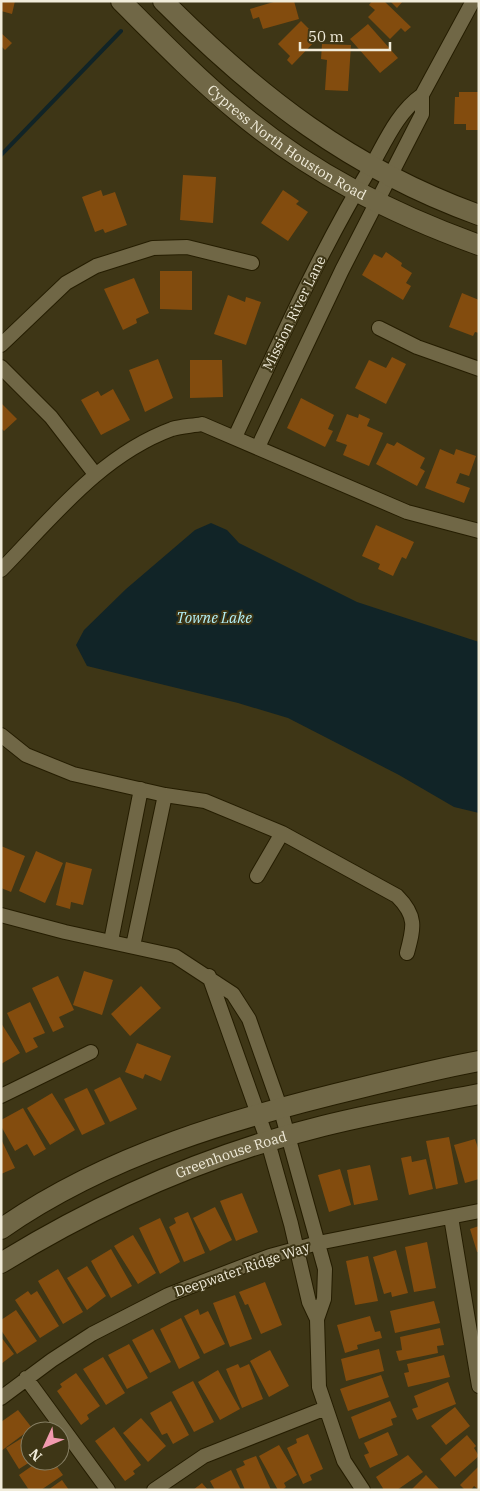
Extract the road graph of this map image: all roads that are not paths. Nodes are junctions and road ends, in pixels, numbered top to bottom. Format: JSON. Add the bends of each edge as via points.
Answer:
{"nodes":[{"id":1,"x":121,"y":1,"type":"edge"},
{"id":2,"x":163,"y":1,"type":"edge"},
{"id":3,"x":473,"y":1,"type":"edge"},
{"id":4,"x":422,"y":95,"type":"junction"},
{"id":5,"x":371,"y":166,"type":"junction"},
{"id":6,"x":390,"y":177,"type":"junction"},
{"id":7,"x":356,"y":190,"type":"junction"},
{"id":8,"x":377,"y":202,"type":"junction"},
{"id":9,"x":479,"y":215,"type":"edge"},
{"id":10,"x":479,"y":245,"type":"edge"},
{"id":11,"x":252,"y":263,"type":"dead end"},
{"id":12,"x":379,"y":328,"type":"dead end"},
{"id":13,"x":1,"y":345,"type":"edge"},
{"id":14,"x":1,"y":367,"type":"edge"},
{"id":15,"x":479,"y":369,"type":"edge"},
{"id":16,"x":235,"y":437,"type":"junction"},
{"id":17,"x":258,"y":447,"type":"junction"},
{"id":18,"x":95,"y":474,"type":"junction"},
{"id":19,"x":479,"y":531,"type":"edge"},
{"id":20,"x":1,"y":570,"type":"edge"},
{"id":21,"x":1,"y":735,"type":"edge"},
{"id":22,"x":141,"y":789,"type":"junction"},
{"id":23,"x":165,"y":795,"type":"junction"},
{"id":24,"x":282,"y":833,"type":"junction"},
{"id":25,"x":257,"y":876,"type":"dead end"},
{"id":26,"x":1,"y":915,"type":"edge"},
{"id":27,"x":110,"y":941,"type":"junction"},
{"id":28,"x":133,"y":946,"type":"junction"},
{"id":29,"x":407,"y":953,"type":"dead end"},
{"id":30,"x":209,"y":976,"type":"junction"},
{"id":31,"x":91,"y":1052,"type":"dead end"},
{"id":32,"x":479,"y":1061,"type":"edge"},
{"id":33,"x":479,"y":1094,"type":"edge"},
{"id":34,"x":1,"y":1096,"type":"edge"},
{"id":35,"x":280,"y":1107,"type":"junction"},
{"id":36,"x":258,"y":1114,"type":"junction"},
{"id":37,"x":288,"y":1136,"type":"junction"},
{"id":38,"x":268,"y":1142,"type":"junction"},
{"id":39,"x":479,"y":1212,"type":"edge"},
{"id":40,"x":451,"y":1217,"type":"junction"},
{"id":41,"x":1,"y":1229,"type":"edge"},
{"id":42,"x":318,"y":1243,"type":"junction"},
{"id":43,"x":297,"y":1250,"type":"junction"},
{"id":44,"x":1,"y":1262,"type":"edge"},
{"id":45,"x":317,"y":1319,"type":"junction"},
{"id":46,"x":26,"y":1378,"type":"junction"},
{"id":47,"x":479,"y":1386,"type":"edge"},
{"id":48,"x":1,"y":1398,"type":"edge"},
{"id":49,"x":326,"y":1408,"type":"junction"},
{"id":50,"x":108,"y":1490,"type":"edge"},
{"id":51,"x":154,"y":1490,"type":"edge"},
{"id":52,"x":363,"y":1490,"type":"edge"}],
"edges":[{"from":1,"to":7,"type":"street","name":"Cypress North Houston Road","via":[[238,112],[334,180]]},
{"from":2,"to":5,"type":"street","name":"Cypress North Houston Road","via":[[256,89],[309,128]]},
{"from":3,"to":4,"type":"street"},
{"from":4,"to":5,"type":"street","name":"Mission River Lane","via":[[408,105]]},
{"from":4,"to":6,"type":"street","name":"Mission River Lane","via":[[422,114]]},
{"from":5,"to":6,"type":"street","name":"Cypress North Houston Road"},
{"from":5,"to":7,"type":"street","name":"Mission River Lane"},
{"from":6,"to":8,"type":"street","name":"Mission River Lane"},
{"from":6,"to":9,"type":"street","name":"Cypress North Houston Road","via":[[423,194]]},
{"from":7,"to":8,"type":"street","name":"Cypress North Houston Road"},
{"from":7,"to":16,"type":"street","name":"Mission River Lane","via":[[302,291]]},
{"from":8,"to":10,"type":"street","name":"Cypress North Houston Road","via":[[404,217]]},
{"from":8,"to":17,"type":"street","name":"Mission River Lane"},
{"from":11,"to":13,"type":"street","via":[[188,247],[154,248],[96,266],[66,283]]},
{"from":12,"to":15,"type":"street","via":[[417,347]]},
{"from":14,"to":18,"type":"street","via":[[52,417]]},
{"from":16,"to":17,"type":"street"},
{"from":16,"to":18,"type":"street","via":[[202,424],[172,429]]},
{"from":17,"to":19,"type":"street","via":[[406,512]]},
{"from":18,"to":20,"type":"street"},
{"from":21,"to":22,"type":"street","via":[[26,756],[57,768]]},
{"from":22,"to":23,"type":"street"},
{"from":22,"to":27,"type":"street"},
{"from":23,"to":24,"type":"street","via":[[205,800]]},
{"from":23,"to":28,"type":"street"},
{"from":24,"to":25,"type":"street"},
{"from":24,"to":29,"type":"street","via":[[397,896],[409,908],[414,927]]},
{"from":26,"to":27,"type":"street"},
{"from":27,"to":28,"type":"street"},
{"from":28,"to":30,"type":"street","via":[[175,956]]},
{"from":30,"to":35,"type":"street","via":[[233,994],[249,1019]]},
{"from":30,"to":36,"type":"street"},
{"from":31,"to":34,"type":"street"},
{"from":32,"to":35,"type":"street"},
{"from":33,"to":37,"type":"street","name":"Greenhouse Road","via":[[324,1125]]},
{"from":35,"to":36,"type":"street"},
{"from":35,"to":37,"type":"street"},
{"from":36,"to":38,"type":"street"},
{"from":36,"to":41,"type":"street","via":[[126,1160],[26,1211]]},
{"from":37,"to":38,"type":"street","name":"Greenhouse Road"},
{"from":37,"to":42,"type":"street"},
{"from":38,"to":43,"type":"street"},
{"from":38,"to":44,"type":"street","name":"Greenhouse Road","via":[[176,1172],[114,1199]]},
{"from":39,"to":40,"type":"street","name":"Deepwater Ridge Way"},
{"from":40,"to":42,"type":"street","name":"Deepwater Ridge Way"},
{"from":40,"to":47,"type":"street"},
{"from":42,"to":43,"type":"street","name":"Deepwater Ridge Way"},
{"from":42,"to":45,"type":"street","via":[[325,1269],[324,1298]]},
{"from":43,"to":45,"type":"street","via":[[309,1302]]},
{"from":43,"to":46,"type":"street","name":"Deepwater Ridge Way","via":[[270,1256],[168,1294],[92,1334]]},
{"from":45,"to":49,"type":"street","via":[[319,1387]]},
{"from":46,"to":48,"type":"street","name":"Deepwater Ridge Way"},
{"from":46,"to":50,"type":"street"},
{"from":49,"to":51,"type":"street","via":[[204,1456]]},
{"from":49,"to":52,"type":"street","via":[[344,1461]]}]}
